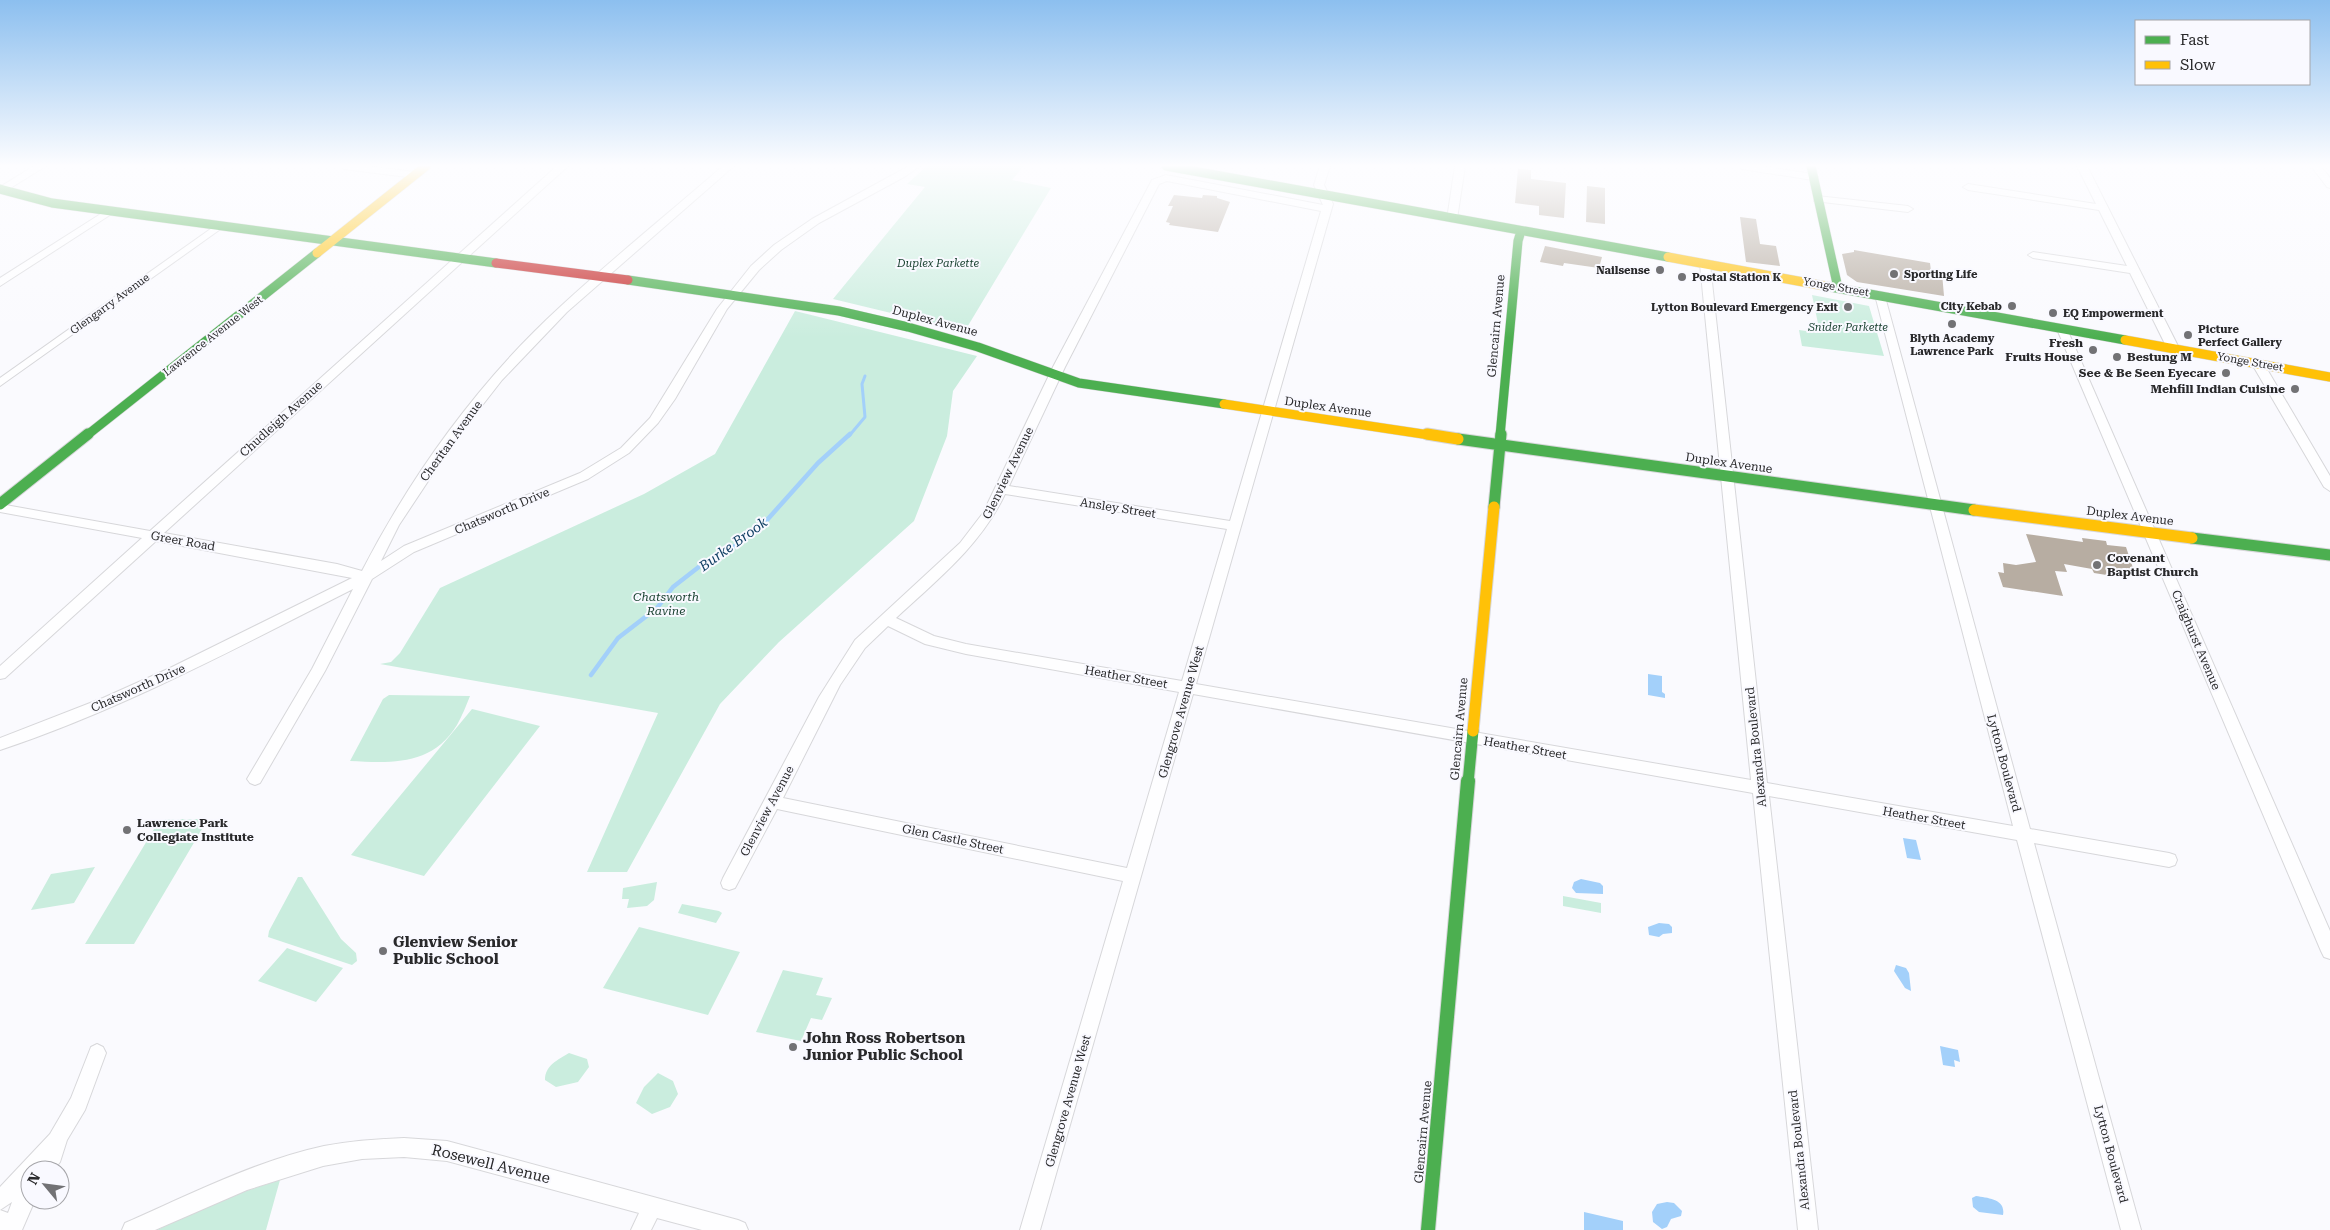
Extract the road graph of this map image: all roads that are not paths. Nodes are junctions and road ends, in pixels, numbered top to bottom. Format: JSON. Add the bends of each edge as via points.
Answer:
{"nodes":[{"id":1,"x":91,"y":223,"type":"edge"},
{"id":2,"x":200,"y":223,"type":"edge"},
{"id":3,"x":352,"y":223,"type":"edge"},
{"id":4,"x":499,"y":223,"type":"edge"},
{"id":5,"x":660,"y":223,"type":"edge"},
{"id":6,"x":811,"y":223,"type":"edge"},
{"id":7,"x":1133,"y":223,"type":"edge"},
{"id":8,"x":1322,"y":223,"type":"edge"},
{"id":9,"x":1477,"y":223,"type":"edge"},
{"id":10,"x":1823,"y":223,"type":"edge"},
{"id":11,"x":2110,"y":223,"type":"edge"},
{"id":12,"x":219,"y":226,"type":"junction"},
{"id":13,"x":1521,"y":231,"type":"junction"},
{"id":14,"x":331,"y":240,"type":"junction"},
{"id":15,"x":2033,"y":255,"type":"dead end"},
{"id":16,"x":460,"y":258,"type":"junction"},
{"id":17,"x":1705,"y":264,"type":"junction"},
{"id":18,"x":2134,"y":270,"type":"junction"},
{"id":19,"x":600,"y":276,"type":"junction"},
{"id":20,"x":0,"y":283,"type":"edge"},
{"id":21,"x":1838,"y":288,"type":"junction"},
{"id":22,"x":732,"y":294,"type":"junction"},
{"id":23,"x":1880,"y":295,"type":"junction"},
{"id":24,"x":2062,"y":329,"type":"junction"},
{"id":25,"x":2172,"y":348,"type":"junction"},
{"id":26,"x":2258,"y":364,"type":"junction"},
{"id":27,"x":1055,"y":376,"type":"junction"},
{"id":28,"x":2330,"y":377,"type":"edge"},
{"id":29,"x":0,"y":383,"type":"edge"},
{"id":30,"x":1268,"y":412,"type":"junction"},
{"id":31,"x":1499,"y":445,"type":"junction"},
{"id":32,"x":1726,"y":476,"type":"junction"},
{"id":33,"x":2330,"y":487,"type":"edge"},
{"id":34,"x":1002,"y":489,"type":"junction"},
{"id":35,"x":1935,"y":505,"type":"junction"},
{"id":36,"x":0,"y":506,"type":"edge"},
{"id":37,"x":1234,"y":526,"type":"junction"},
{"id":38,"x":2149,"y":532,"type":"junction"},
{"id":39,"x":152,"y":536,"type":"junction"},
{"id":40,"x":2330,"y":555,"type":"edge"},
{"id":41,"x":365,"y":577,"type":"junction"},
{"id":42,"x":886,"y":619,"type":"junction"},
{"id":43,"x":0,"y":674,"type":"edge"},
{"id":44,"x":1187,"y":688,"type":"junction"},
{"id":45,"x":1472,"y":739,"type":"junction"},
{"id":46,"x":0,"y":744,"type":"edge"},
{"id":47,"x":255,"y":779,"type":"dead end"},
{"id":48,"x":1761,"y":789,"type":"junction"},
{"id":49,"x":773,"y":802,"type":"junction"},
{"id":50,"x":2024,"y":835,"type":"junction"},
{"id":51,"x":2169,"y":860,"type":"dead end"},
{"id":52,"x":1133,"y":876,"type":"junction"},
{"id":53,"x":729,"y":883,"type":"dead end"},
{"id":54,"x":2330,"y":951,"type":"edge"},
{"id":55,"x":97,"y":1053,"type":"dead end"},
{"id":56,"x":60,"y":1136,"type":"junction"},
{"id":57,"x":50,"y":1160,"type":"edge"},
{"id":58,"x":0,"y":1200,"type":"edge"},
{"id":59,"x":652,"y":1206,"type":"junction"},
{"id":60,"x":20,"y":1207,"type":"edge"},
{"id":61,"x":0,"y":1220,"type":"edge"},
{"id":62,"x":11,"y":1230,"type":"edge"},
{"id":63,"x":132,"y":1230,"type":"edge"},
{"id":64,"x":641,"y":1230,"type":"edge"},
{"id":65,"x":738,"y":1230,"type":"edge"},
{"id":66,"x":1030,"y":1230,"type":"edge"},
{"id":67,"x":1428,"y":1230,"type":"edge"},
{"id":68,"x":1808,"y":1230,"type":"edge"},
{"id":69,"x":2132,"y":1230,"type":"edge"}],
"edges":[{"from":1,"to":20,"type":"street"},
{"from":2,"to":12,"type":"street","name":"Duplex Avenue"},
{"from":3,"to":14,"type":"street","name":"Lawrence Avenue West"},
{"from":4,"to":16,"type":"street","name":"Chudleigh Avenue"},
{"from":5,"to":19,"type":"street","name":"Cheritan Avenue"},
{"from":6,"to":22,"type":"street","name":"Chatsworth Drive","via":[[755,268]]},
{"from":7,"to":27,"type":"street","name":"Glenview Avenue"},
{"from":8,"to":30,"type":"street","name":"Glengrove Avenue West"},
{"from":9,"to":13,"type":"street","name":"Yonge Street"},
{"from":10,"to":21,"type":"street"},
{"from":11,"to":18,"type":"street"},
{"from":12,"to":14,"type":"street","name":"Duplex Avenue"},
{"from":12,"to":29,"type":"street","name":"Glengarry Avenue"},
{"from":13,"to":17,"type":"street","name":"Yonge Street"},
{"from":13,"to":31,"type":"street","name":"Glencairn Avenue"},
{"from":14,"to":16,"type":"street","name":"Duplex Avenue"},
{"from":14,"to":36,"type":"street","name":"Lawrence Avenue West"},
{"from":15,"to":18,"type":"street"},
{"from":16,"to":19,"type":"street","name":"Duplex Avenue"},
{"from":16,"to":39,"type":"street","name":"Chudleigh Avenue"},
{"from":17,"to":21,"type":"street","name":"Yonge Street"},
{"from":17,"to":32,"type":"street","name":"Alexandra Boulevard"},
{"from":18,"to":25,"type":"street"},
{"from":19,"to":22,"type":"street","name":"Duplex Avenue"},
{"from":19,"to":41,"type":"street","name":"Cheritan Avenue","via":[[526,347],[469,414],[405,504]]},
{"from":21,"to":23,"type":"street","name":"Yonge Street"},
{"from":22,"to":27,"type":"street","name":"Duplex Avenue","via":[[839,311],[908,327],[978,347]]},
{"from":22,"to":41,"type":"street","name":"Chatsworth Drive","via":[[652,423],[636,441],[584,476],[409,549]]},
{"from":23,"to":24,"type":"street","name":"Yonge Street"},
{"from":23,"to":35,"type":"street","name":"Lytton Boulevard"},
{"from":24,"to":25,"type":"street","name":"Yonge Street"},
{"from":24,"to":38,"type":"street","name":"Craighurst Avenue"},
{"from":25,"to":26,"type":"street","name":"Yonge Street"},
{"from":26,"to":28,"type":"street","name":"Yonge Street"},
{"from":26,"to":33,"type":"street"},
{"from":27,"to":30,"type":"street","name":"Duplex Avenue","via":[[1079,383]]},
{"from":27,"to":34,"type":"street","name":"Glenview Avenue"},
{"from":30,"to":31,"type":"street","name":"Duplex Avenue"},
{"from":30,"to":37,"type":"street","name":"Glengrove Avenue West"},
{"from":31,"to":32,"type":"street","name":"Duplex Avenue"},
{"from":31,"to":45,"type":"street","name":"Glencairn Avenue"},
{"from":32,"to":35,"type":"street","name":"Duplex Avenue"},
{"from":32,"to":48,"type":"street","name":"Alexandra Boulevard"},
{"from":34,"to":37,"type":"street","name":"Ansley Street"},
{"from":34,"to":42,"type":"street","name":"Glenview Avenue","via":[[989,515],[965,546]]},
{"from":35,"to":38,"type":"street","name":"Duplex Avenue"},
{"from":35,"to":50,"type":"street","name":"Lytton Boulevard"},
{"from":36,"to":39,"type":"street","name":"Greer Road"},
{"from":37,"to":44,"type":"street","name":"Glengrove Avenue West"},
{"from":38,"to":40,"type":"street","name":"Duplex Avenue"},
{"from":38,"to":54,"type":"street","name":"Craighurst Avenue"},
{"from":39,"to":41,"type":"street","name":"Greer Road","via":[[337,569]]},
{"from":39,"to":43,"type":"street","name":"Chudleigh Avenue"},
{"from":41,"to":46,"type":"street","name":"Chatsworth Drive","via":[[175,672]]},
{"from":41,"to":47,"type":"street","name":"Cheritan Avenue","via":[[318,671]]},
{"from":42,"to":44,"type":"street","name":"Heather Street","via":[[930,640],[953,646]]},
{"from":42,"to":49,"type":"street","name":"Glenview Avenue","via":[[860,644],[838,676]]},
{"from":44,"to":45,"type":"street","name":"Heather Street"},
{"from":44,"to":52,"type":"street","name":"Glengrove Avenue West"},
{"from":45,"to":48,"type":"street","name":"Heather Street"},
{"from":45,"to":67,"type":"street","name":"Glencairn Avenue"},
{"from":48,"to":50,"type":"street","name":"Heather Street"},
{"from":48,"to":68,"type":"street","name":"Alexandra Boulevard"},
{"from":49,"to":52,"type":"street","name":"Glen Castle Street"},
{"from":49,"to":53,"type":"street","name":"Glenview Avenue"},
{"from":50,"to":51,"type":"street","name":"Heather Street"},
{"from":50,"to":69,"type":"street","name":"Lytton Boulevard"},
{"from":52,"to":66,"type":"street","name":"Glengrove Avenue West"},
{"from":55,"to":56,"type":"street","via":[[78,1103]]},
{"from":56,"to":57,"type":"street"},
{"from":56,"to":58,"type":"street"},
{"from":59,"to":63,"type":"street","name":"Rosewell Avenue","via":[[448,1151],[411,1146],[382,1147],[342,1151],[284,1166]]},
{"from":59,"to":64,"type":"street"},
{"from":59,"to":65,"type":"street","name":"Rosewell Avenue"},
{"from":60,"to":62,"type":"street"},
{"from":61,"to":62,"type":"street"}]}
